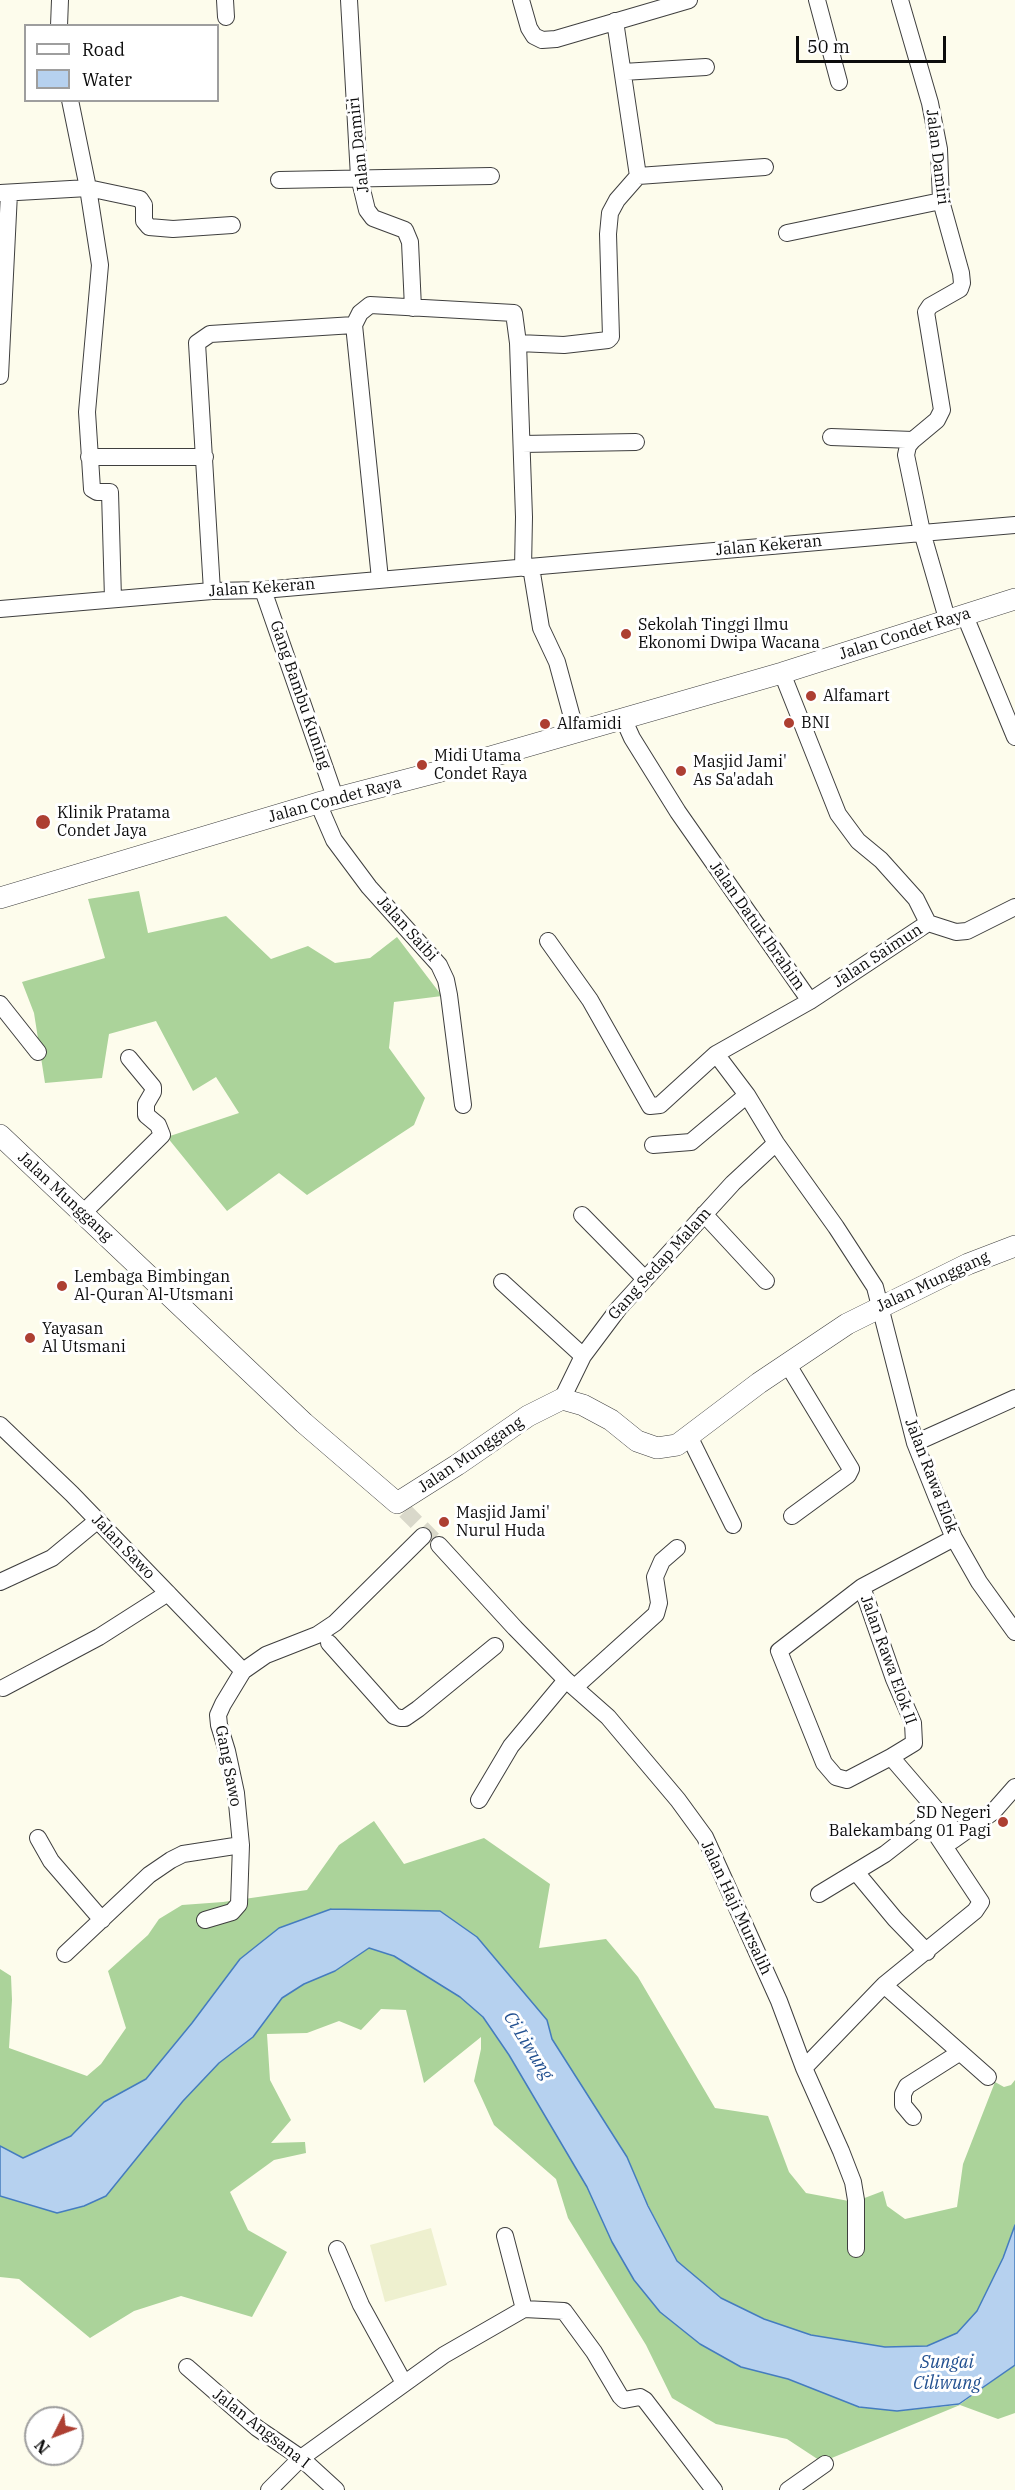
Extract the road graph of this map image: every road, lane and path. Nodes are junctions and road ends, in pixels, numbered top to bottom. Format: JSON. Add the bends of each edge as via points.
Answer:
{"nodes":[{"id":1,"x":60,"y":0,"type":"edge"},
{"id":2,"x":349,"y":0,"type":"edge"},
{"id":3,"x":521,"y":0,"type":"edge"},
{"id":4,"x":689,"y":0,"type":"edge"},
{"id":5,"x":817,"y":0,"type":"edge"},
{"id":6,"x":900,"y":0,"type":"edge"},
{"id":7,"x":615,"y":21,"type":"junction"},
{"id":8,"x":58,"y":24,"type":"edge"},
{"id":9,"x":706,"y":67,"type":"dead end"},
{"id":10,"x":623,"y":72,"type":"junction"},
{"id":11,"x":839,"y":82,"type":"dead end"},
{"id":12,"x":70,"y":102,"type":"edge"},
{"id":13,"x":765,"y":167,"type":"dead end"},
{"id":14,"x":491,"y":176,"type":"dead end"},
{"id":15,"x":638,"y":176,"type":"junction"},
{"id":16,"x":359,"y":177,"type":"junction"},
{"id":17,"x":279,"y":180,"type":"dead end"},
{"id":18,"x":88,"y":188,"type":"junction"},
{"id":19,"x":5,"y":193,"type":"edge"},
{"id":20,"x":941,"y":201,"type":"junction"},
{"id":21,"x":232,"y":225,"type":"dead end"},
{"id":22,"x":787,"y":233,"type":"dead end"},
{"id":23,"x":413,"y":308,"type":"junction"},
{"id":24,"x":354,"y":325,"type":"junction"},
{"id":25,"x":518,"y":342,"type":"junction"},
{"id":26,"x":0,"y":376,"type":"edge"},
{"id":27,"x":831,"y":437,"type":"dead end"},
{"id":28,"x":913,"y":440,"type":"junction"},
{"id":29,"x":636,"y":442,"type":"dead end"},
{"id":30,"x":522,"y":444,"type":"junction"},
{"id":31,"x":89,"y":457,"type":"junction"},
{"id":32,"x":205,"y":457,"type":"junction"},
{"id":33,"x":1015,"y":525,"type":"edge"},
{"id":34,"x":922,"y":532,"type":"junction"},
{"id":35,"x":527,"y":567,"type":"junction"},
{"id":36,"x":380,"y":579,"type":"junction"},
{"id":37,"x":263,"y":590,"type":"junction"},
{"id":38,"x":212,"y":591,"type":"junction"},
{"id":39,"x":113,"y":599,"type":"junction"},
{"id":40,"x":1015,"y":599,"type":"edge"},
{"id":41,"x":0,"y":609,"type":"edge"},
{"id":42,"x":956,"y":619,"type":"junction"},
{"id":43,"x":782,"y":673,"type":"junction"},
{"id":44,"x":623,"y":718,"type":"junction"},
{"id":45,"x":576,"y":732,"type":"junction"},
{"id":46,"x":1015,"y":737,"type":"edge"},
{"id":47,"x":327,"y":802,"type":"junction"},
{"id":48,"x":0,"y":898,"type":"edge"},
{"id":49,"x":1015,"y":907,"type":"edge"},
{"id":50,"x":928,"y":923,"type":"junction"},
{"id":51,"x":548,"y":941,"type":"dead end"},
{"id":52,"x":810,"y":1001,"type":"junction"},
{"id":53,"x":0,"y":1004,"type":"edge"},
{"id":54,"x":38,"y":1052,"type":"dead end"},
{"id":55,"x":717,"y":1054,"type":"junction"},
{"id":56,"x":129,"y":1058,"type":"dead end"},
{"id":57,"x":747,"y":1095,"type":"junction"},
{"id":58,"x":463,"y":1105,"type":"dead end"},
{"id":59,"x":0,"y":1135,"type":"edge"},
{"id":60,"x":776,"y":1143,"type":"junction"},
{"id":61,"x":653,"y":1145,"type":"dead end"},
{"id":62,"x":82,"y":1213,"type":"junction"},
{"id":63,"x":704,"y":1214,"type":"junction"},
{"id":64,"x":582,"y":1215,"type":"dead end"},
{"id":65,"x":1015,"y":1246,"type":"edge"},
{"id":66,"x":644,"y":1278,"type":"junction"},
{"id":67,"x":765,"y":1281,"type":"dead end"},
{"id":68,"x":502,"y":1282,"type":"dead end"},
{"id":69,"x":881,"y":1306,"type":"junction"},
{"id":70,"x":583,"y":1356,"type":"junction"},
{"id":71,"x":788,"y":1365,"type":"junction"},
{"id":72,"x":1015,"y":1398,"type":"edge"},
{"id":73,"x":562,"y":1399,"type":"junction"},
{"id":74,"x":0,"y":1425,"type":"edge"},
{"id":75,"x":689,"y":1436,"type":"junction"},
{"id":76,"x":915,"y":1443,"type":"junction"},
{"id":77,"x":792,"y":1516,"type":"dead end"},
{"id":78,"x":98,"y":1520,"type":"junction"},
{"id":79,"x":732,"y":1525,"type":"dead end"},
{"id":80,"x":423,"y":1536,"type":"dead end"},
{"id":81,"x":954,"y":1538,"type":"junction"},
{"id":82,"x":439,"y":1545,"type":"tunnel mouth"},
{"id":83,"x":677,"y":1548,"type":"dead end"},
{"id":84,"x":0,"y":1582,"type":"edge"},
{"id":85,"x":862,"y":1587,"type":"junction"},
{"id":86,"x":168,"y":1593,"type":"junction"},
{"id":87,"x":1014,"y":1630,"type":"edge"},
{"id":88,"x":504,"y":1638,"type":"junction"},
{"id":89,"x":330,"y":1643,"type":"dead end"},
{"id":90,"x":243,"y":1671,"type":"junction"},
{"id":91,"x":570,"y":1684,"type":"junction"},
{"id":92,"x":3,"y":1688,"type":"dead end"},
{"id":93,"x":891,"y":1757,"type":"junction"},
{"id":94,"x":1015,"y":1787,"type":"edge"},
{"id":95,"x":479,"y":1800,"type":"dead end"},
{"id":96,"x":933,"y":1817,"type":"junction"},
{"id":97,"x":959,"y":1836,"type":"junction"},
{"id":98,"x":38,"y":1838,"type":"dead end"},
{"id":99,"x":241,"y":1845,"type":"junction"},
{"id":100,"x":944,"y":1847,"type":"junction"},
{"id":101,"x":856,"y":1872,"type":"junction"},
{"id":102,"x":819,"y":1894,"type":"dead end"},
{"id":103,"x":102,"y":1920,"type":"junction"},
{"id":104,"x":205,"y":1920,"type":"dead end"},
{"id":105,"x":927,"y":1952,"type":"junction"},
{"id":106,"x":65,"y":1954,"type":"dead end"},
{"id":107,"x":884,"y":1985,"type":"junction"},
{"id":108,"x":959,"y":2052,"type":"junction"},
{"id":109,"x":804,"y":2068,"type":"junction"},
{"id":110,"x":987,"y":2077,"type":"dead end"},
{"id":111,"x":913,"y":2117,"type":"dead end"},
{"id":112,"x":505,"y":2236,"type":"dead end"},
{"id":113,"x":337,"y":2249,"type":"dead end"},
{"id":114,"x":856,"y":2249,"type":"dead end"},
{"id":115,"x":524,"y":2309,"type":"junction"},
{"id":116,"x":187,"y":2367,"type":"dead end"},
{"id":117,"x":404,"y":2383,"type":"junction"},
{"id":118,"x":301,"y":2458,"type":"junction"},
{"id":119,"x":825,"y":2464,"type":"dead end"},
{"id":120,"x":795,"y":2486,"type":"edge"},
{"id":121,"x":269,"y":2490,"type":"edge"},
{"id":122,"x":336,"y":2490,"type":"edge"},
{"id":123,"x":714,"y":2490,"type":"edge"}],
"edges":[{"from":1,"to":8,"type":"street"},
{"from":2,"to":16,"type":"street","name":"Jalan Damiri"},
{"from":3,"to":7,"type":"street","via":[[529,28],[542,40]]},
{"from":4,"to":7,"type":"street"},
{"from":5,"to":11,"type":"street"},
{"from":6,"to":20,"type":"street","name":"Jalan Damiri","via":[[935,127]]},
{"from":7,"to":10,"type":"street"},
{"from":9,"to":10,"type":"street"},
{"from":10,"to":15,"type":"street"},
{"from":12,"to":18,"type":"street"},
{"from":13,"to":15,"type":"street"},
{"from":14,"to":16,"type":"street"},
{"from":15,"to":25,"type":"street","via":[[610,213],[611,337],[564,345]]},
{"from":16,"to":17,"type":"street"},
{"from":16,"to":23,"type":"street","name":"Jalan Damiri","via":[[367,210],[373,218],[405,230],[410,243]]},
{"from":18,"to":19,"type":"street"},
{"from":18,"to":21,"type":"street","via":[[140,199],[144,221],[150,227]]},
{"from":18,"to":31,"type":"street","via":[[100,265],[87,412]]},
{"from":19,"to":26,"type":"street"},
{"from":20,"to":22,"type":"street"},
{"from":20,"to":28,"type":"street","name":"Jalan Damiri","via":[[962,283],[960,289],[926,312],[942,410],[937,420]]},
{"from":23,"to":24,"type":"street","via":[[370,305]]},
{"from":23,"to":25,"type":"street","via":[[514,313]]},
{"from":24,"to":32,"type":"street","via":[[202,337],[197,343]]},
{"from":24,"to":36,"type":"street"},
{"from":25,"to":30,"type":"street"},
{"from":27,"to":28,"type":"street"},
{"from":28,"to":34,"type":"street","via":[[906,455]]},
{"from":29,"to":30,"type":"street"},
{"from":30,"to":35,"type":"street"},
{"from":31,"to":32,"type":"street"},
{"from":31,"to":39,"type":"street","via":[[92,489],[110,492]]},
{"from":32,"to":38,"type":"street"},
{"from":33,"to":34,"type":"street","name":"Jalan Kekeran"},
{"from":34,"to":35,"type":"street","name":"Jalan Kekeran"},
{"from":34,"to":42,"type":"street"},
{"from":35,"to":36,"type":"street","name":"Jalan Kekeran"},
{"from":35,"to":45,"type":"street","via":[[541,628],[557,663]]},
{"from":36,"to":37,"type":"street","name":"Jalan Kekeran"},
{"from":37,"to":38,"type":"street","name":"Jalan Kekeran"},
{"from":37,"to":47,"type":"street","name":"Gang Bambu Kuning"},
{"from":38,"to":39,"type":"street","name":"Jalan Kekeran"},
{"from":39,"to":41,"type":"street","name":"Jalan Kekeran"},
{"from":40,"to":42,"type":"street","name":"Jalan Condet Raya"},
{"from":42,"to":43,"type":"street","name":"Jalan Condet Raya"},
{"from":42,"to":46,"type":"street"},
{"from":43,"to":44,"type":"street","name":"Jalan Condet Raya"},
{"from":43,"to":50,"type":"street","via":[[838,814],[858,841],[916,899]]},
{"from":44,"to":45,"type":"street","name":"Jalan Condet Raya"},
{"from":44,"to":52,"type":"street","name":"Jalan Datuk Ibrahim","via":[[678,812]]},
{"from":45,"to":47,"type":"street","name":"Jalan Condet Raya"},
{"from":47,"to":48,"type":"street","name":"Jalan Condet Raya"},
{"from":47,"to":58,"type":"street","name":"Jalan Saibi","via":[[334,840],[439,965],[446,980]]},
{"from":49,"to":50,"type":"street","name":"Jalan Saimun","via":[[967,931],[956,932]]},
{"from":50,"to":52,"type":"street","name":"Jalan Saimun"},
{"from":51,"to":55,"type":"street","name":"Jalan Datuk Ibrahim","via":[[590,1000],[650,1106],[660,1105]]},
{"from":52,"to":55,"type":"street","name":"Jalan Datuk Ibrahim"},
{"from":53,"to":54,"type":"street"},
{"from":55,"to":57,"type":"street"},
{"from":56,"to":62,"type":"street","via":[[153,1087],[146,1115],[158,1125],[162,1135]]},
{"from":57,"to":60,"type":"street"},
{"from":57,"to":61,"type":"street","via":[[691,1142]]},
{"from":59,"to":62,"type":"street","name":"Jalan Munggang"},
{"from":60,"to":63,"type":"street","name":"Gang Sedap Malam"},
{"from":60,"to":69,"type":"street","via":[[875,1287]]},
{"from":62,"to":73,"type":"street","name":"Jalan Munggang","via":[[304,1423],[401,1507],[528,1416]]},
{"from":63,"to":66,"type":"street","name":"Gang Sedap Malam"},
{"from":63,"to":67,"type":"street"},
{"from":64,"to":66,"type":"street"},
{"from":65,"to":69,"type":"street","name":"Jalan Munggang"},
{"from":66,"to":70,"type":"street","name":"Gang Sedap Malam"},
{"from":68,"to":70,"type":"street"},
{"from":69,"to":71,"type":"street","name":"Jalan Munggang","via":[[847,1324]]},
{"from":69,"to":76,"type":"street","name":"Jalan Rawa Elok"},
{"from":70,"to":73,"type":"street","name":"Gang Sedap Malam"},
{"from":71,"to":75,"type":"street","name":"Jalan Munggang"},
{"from":71,"to":77,"type":"street","via":[[851,1469]]},
{"from":72,"to":76,"type":"street"},
{"from":73,"to":75,"type":"street","name":"Jalan Munggang","via":[[583,1405],[611,1420],[637,1441],[657,1448],[677,1445]]},
{"from":74,"to":78,"type":"street","name":"Jalan Sawo"},
{"from":75,"to":79,"type":"street"},
{"from":76,"to":81,"type":"street","name":"Jalan Rawa Elok"},
{"from":78,"to":84,"type":"street","via":[[52,1558]]},
{"from":78,"to":86,"type":"street","name":"Jalan Sawo"},
{"from":80,"to":90,"type":"street","name":"Gang Sawo","via":[[335,1623],[317,1635],[266,1655]]},
{"from":81,"to":85,"type":"street","name":"Jalan Rawa Elok II"},
{"from":81,"to":87,"type":"street","name":"Jalan Rawa Elok","via":[[979,1582]]},
{"from":82,"to":88,"type":"street","name":"Jalan Haji Mursalih"},
{"from":83,"to":91,"type":"street","via":[[662,1561],[655,1577],[659,1602],[656,1614]]},
{"from":85,"to":93,"type":"street","name":"Jalan Rawa Elok II","via":[[913,1722],[914,1743]]},
{"from":85,"to":93,"type":"street","via":[[779,1651],[824,1763],[836,1777],[847,1780]]},
{"from":86,"to":90,"type":"street","name":"Jalan Sawo"},
{"from":86,"to":92,"type":"street","via":[[99,1637]]},
{"from":88,"to":89,"type":"street","via":[[405,1718],[394,1716]]},
{"from":88,"to":91,"type":"street","name":"Jalan Haji Mursalih"},
{"from":90,"to":99,"type":"street","name":"Gang Sawo","via":[[218,1715],[236,1793]]},
{"from":91,"to":95,"type":"street","via":[[511,1746]]},
{"from":91,"to":109,"type":"street","name":"Jalan Haji Mursalih","via":[[608,1717],[705,1837],[779,2001]]},
{"from":93,"to":96,"type":"street"},
{"from":94,"to":97,"type":"street","via":[[993,1812]]},
{"from":96,"to":97,"type":"street"},
{"from":96,"to":100,"type":"street"},
{"from":96,"to":101,"type":"street"},
{"from":97,"to":100,"type":"street"},
{"from":98,"to":103,"type":"street","via":[[51,1861]]},
{"from":99,"to":103,"type":"street","via":[[183,1854],[171,1860],[149,1875]]},
{"from":99,"to":104,"type":"street","name":"Gang Sawo","via":[[239,1904],[232,1912]]},
{"from":100,"to":105,"type":"street","via":[[981,1902]]},
{"from":101,"to":102,"type":"street"},
{"from":101,"to":105,"type":"street"},
{"from":103,"to":106,"type":"street"},
{"from":105,"to":107,"type":"street"},
{"from":107,"to":108,"type":"street"},
{"from":107,"to":109,"type":"street"},
{"from":108,"to":110,"type":"street"},
{"from":108,"to":111,"type":"street","via":[[907,2086],[903,2105]]},
{"from":109,"to":114,"type":"street","name":"Jalan Haji Mursalih","via":[[853,2182]]},
{"from":112,"to":115,"type":"street"},
{"from":113,"to":117,"type":"street"},
{"from":115,"to":117,"type":"street"},
{"from":115,"to":123,"type":"street","via":[[564,2311],[620,2396],[624,2400],[645,2400]]},
{"from":116,"to":118,"type":"street","name":"Jalan Angsana I","via":[[257,2427]]},
{"from":117,"to":118,"type":"street"},
{"from":118,"to":121,"type":"street"},
{"from":118,"to":122,"type":"street","name":"Jalan Angsana I"},
{"from":119,"to":120,"type":"street"}]}
